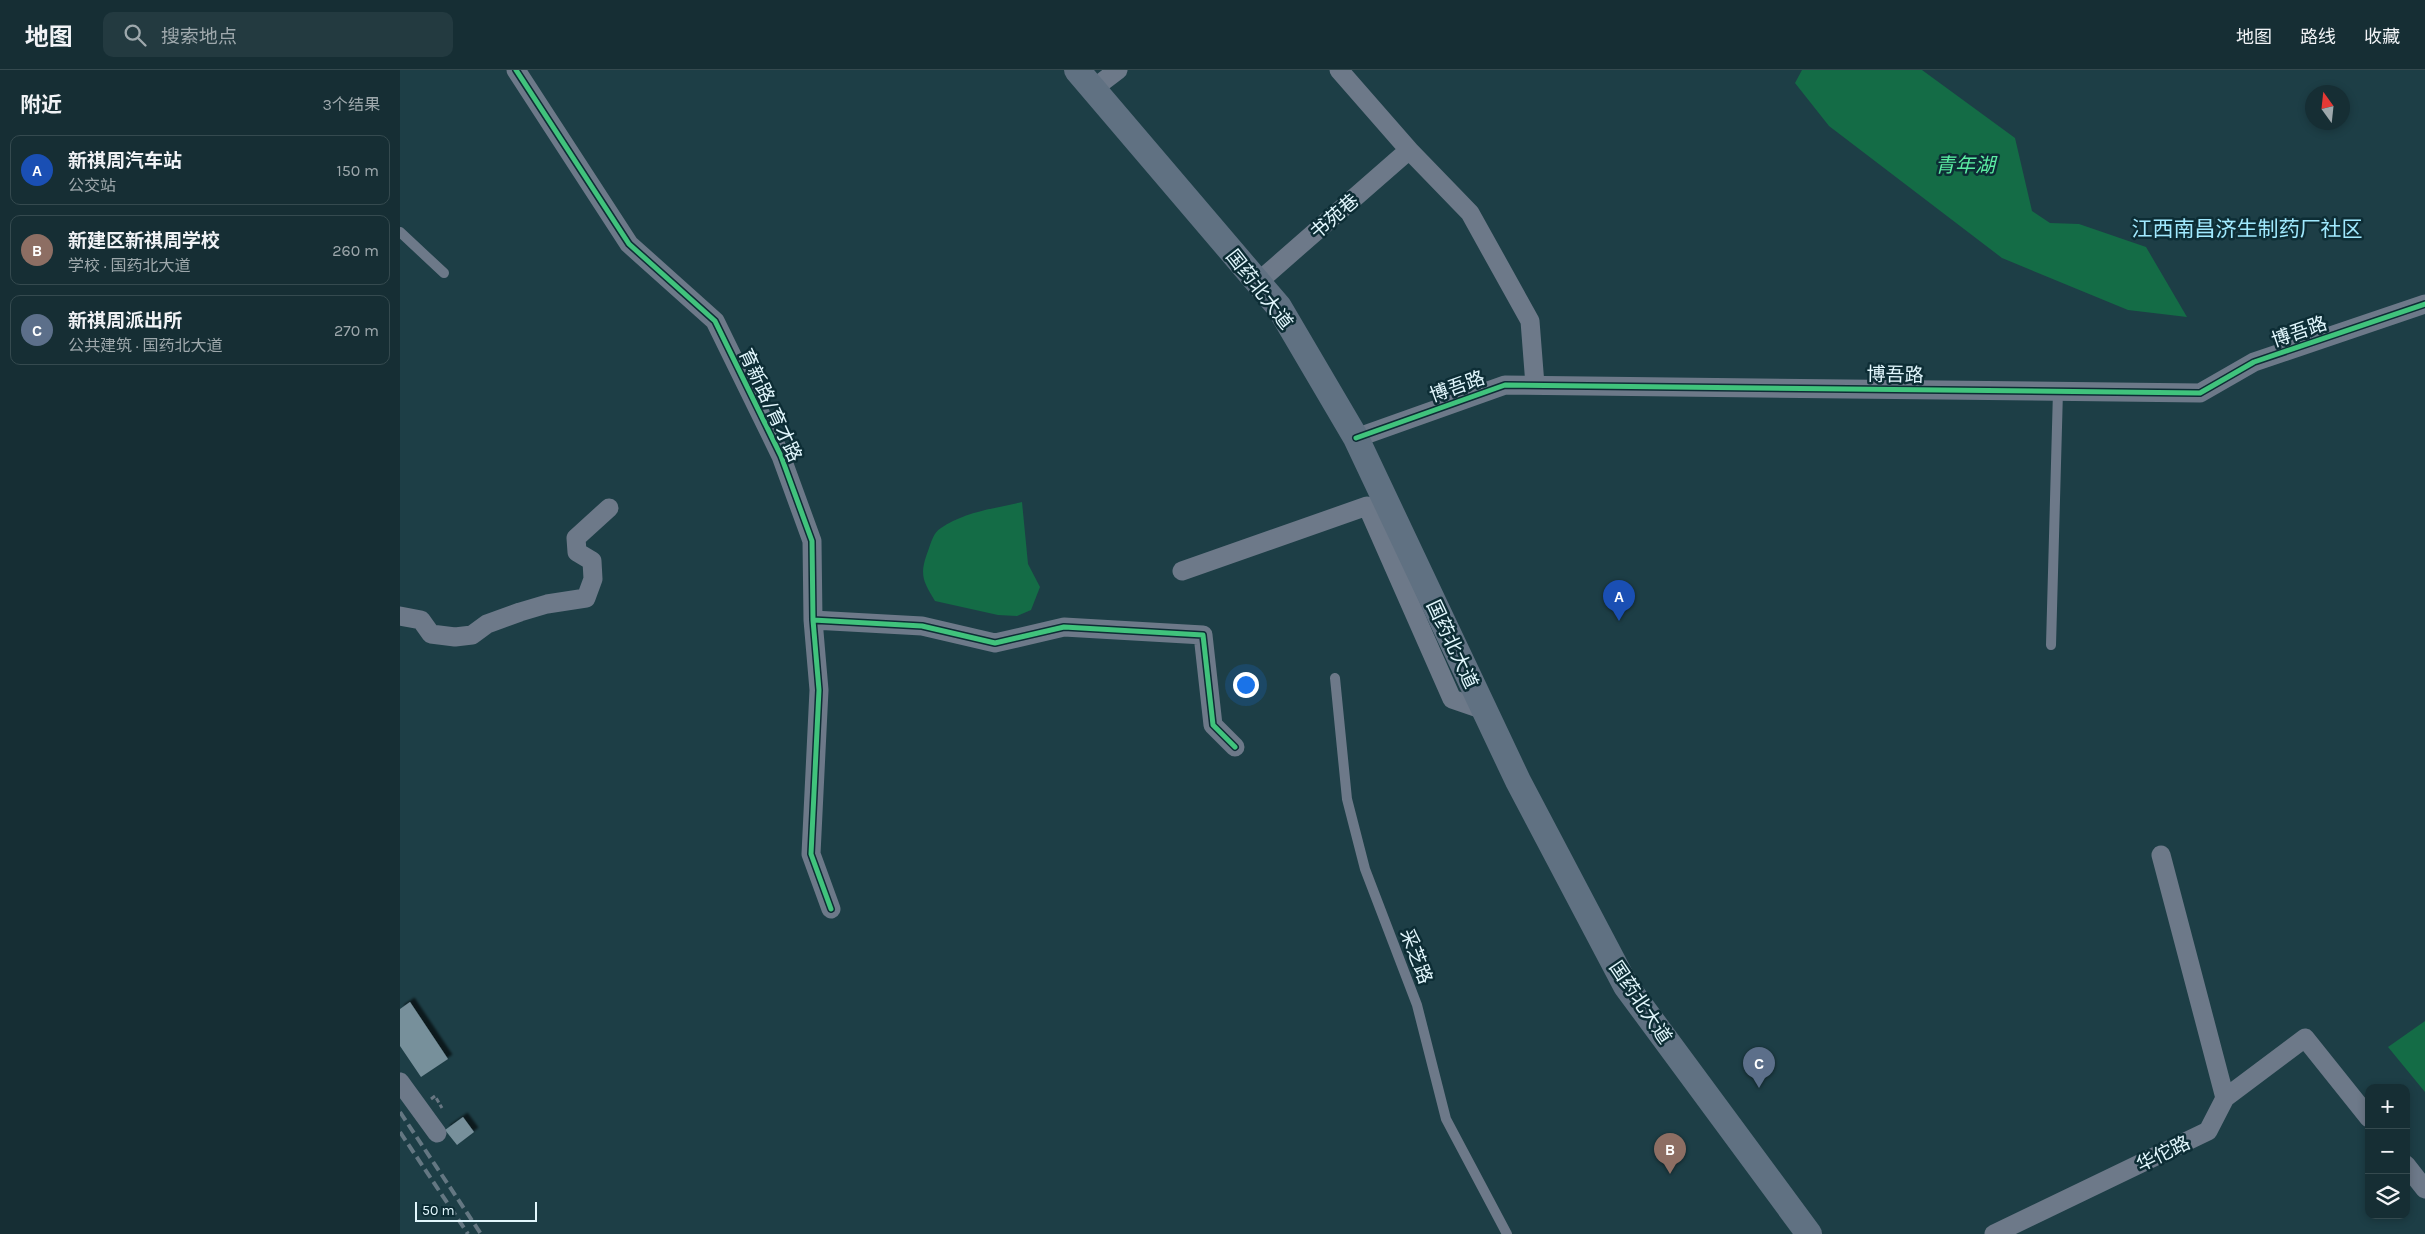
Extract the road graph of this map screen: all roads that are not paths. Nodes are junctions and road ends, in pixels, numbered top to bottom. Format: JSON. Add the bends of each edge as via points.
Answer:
{"nodes":[{"id":1,"x":516,"y":70,"type":"edge"},
{"id":2,"x":1077,"y":70,"type":"edge"},
{"id":3,"x":1118,"y":70,"type":"edge"},
{"id":4,"x":1339,"y":70,"type":"edge"},
{"id":5,"x":1093,"y":89,"type":"junction"},
{"id":6,"x":1409,"y":150,"type":"junction"},
{"id":7,"x":400,"y":232,"type":"edge"},
{"id":8,"x":444,"y":273,"type":"dead end"},
{"id":9,"x":1258,"y":282,"type":"junction"},
{"id":10,"x":2425,"y":304,"type":"edge"},
{"id":11,"x":1535,"y":385,"type":"junction"},
{"id":12,"x":2058,"y":391,"type":"junction"},
{"id":13,"x":1356,"y":438,"type":"junction"},
{"id":14,"x":609,"y":508,"type":"dead end"},
{"id":15,"x":1182,"y":571,"type":"dead end"},
{"id":16,"x":400,"y":616,"type":"edge"},
{"id":17,"x":813,"y":620,"type":"junction"},
{"id":18,"x":2051,"y":644,"type":"dead end"},
{"id":19,"x":1335,"y":678,"type":"dead end"},
{"id":20,"x":1484,"y":710,"type":"junction"},
{"id":21,"x":1235,"y":747,"type":"dead end"},
{"id":22,"x":2161,"y":855,"type":"dead end"},
{"id":23,"x":831,"y":908,"type":"dead end"},
{"id":24,"x":400,"y":1082,"type":"edge"},
{"id":25,"x":2225,"y":1098,"type":"junction"},
{"id":26,"x":2365,"y":1113,"type":"edge"},
{"id":27,"x":437,"y":1133,"type":"dead end"},
{"id":28,"x":2410,"y":1170,"type":"edge"},
{"id":29,"x":2425,"y":1189,"type":"edge"},
{"id":30,"x":1507,"y":1234,"type":"edge"},
{"id":31,"x":1809,"y":1234,"type":"edge"},
{"id":32,"x":1994,"y":1234,"type":"edge"}],
"edges":[{"from":1,"to":17,"type":"street","name":"育新路/育才路","via":[[630,244],[715,321],[781,456],[812,542]]},
{"from":2,"to":5,"type":"main road","name":"国药北大道"},
{"from":3,"to":5,"type":"street"},
{"from":4,"to":6,"type":"street"},
{"from":5,"to":9,"type":"main road","name":"国药北大道"},
{"from":6,"to":9,"type":"street","name":"书苑巷"},
{"from":6,"to":11,"type":"street","via":[[1470,213],[1530,321]]},
{"from":7,"to":8,"type":"lane"},
{"from":9,"to":13,"type":"main road","name":"国药北大道","via":[[1279,307]]},
{"from":10,"to":12,"type":"street","name":"博吾路","via":[[2254,362],[2200,393]]},
{"from":11,"to":12,"type":"street","name":"博吾路"},
{"from":11,"to":13,"type":"street","name":"博吾路","via":[[1505,385]]},
{"from":12,"to":18,"type":"lane"},
{"from":13,"to":20,"type":"main road","name":"国药北大道"},
{"from":14,"to":16,"type":"street","via":[[576,538],[577,552],[592,561],[593,579],[586,598],[520,612],[487,624],[472,635],[455,637],[431,634],[422,620]]},
{"from":15,"to":20,"type":"street","via":[[1367,506],[1452,699]]},
{"from":17,"to":21,"type":"street","via":[[922,626],[995,643],[1064,627],[1203,635],[1213,725]]},
{"from":17,"to":23,"type":"street","name":"育新路/育才路","via":[[819,690],[811,854]]},
{"from":19,"to":30,"type":"lane","name":"采芝路","via":[[1346,799],[1365,869],[1417,1005],[1446,1118]]},
{"from":20,"to":31,"type":"main road","name":"国药北大道","via":[[1626,986]]},
{"from":22,"to":25,"type":"street"},
{"from":24,"to":27,"type":"street"},
{"from":25,"to":26,"type":"street","name":"华佗路","via":[[2305,1038]]},
{"from":25,"to":32,"type":"street","name":"华佗路","via":[[2208,1131]]},
{"from":28,"to":29,"type":"street"}]}
